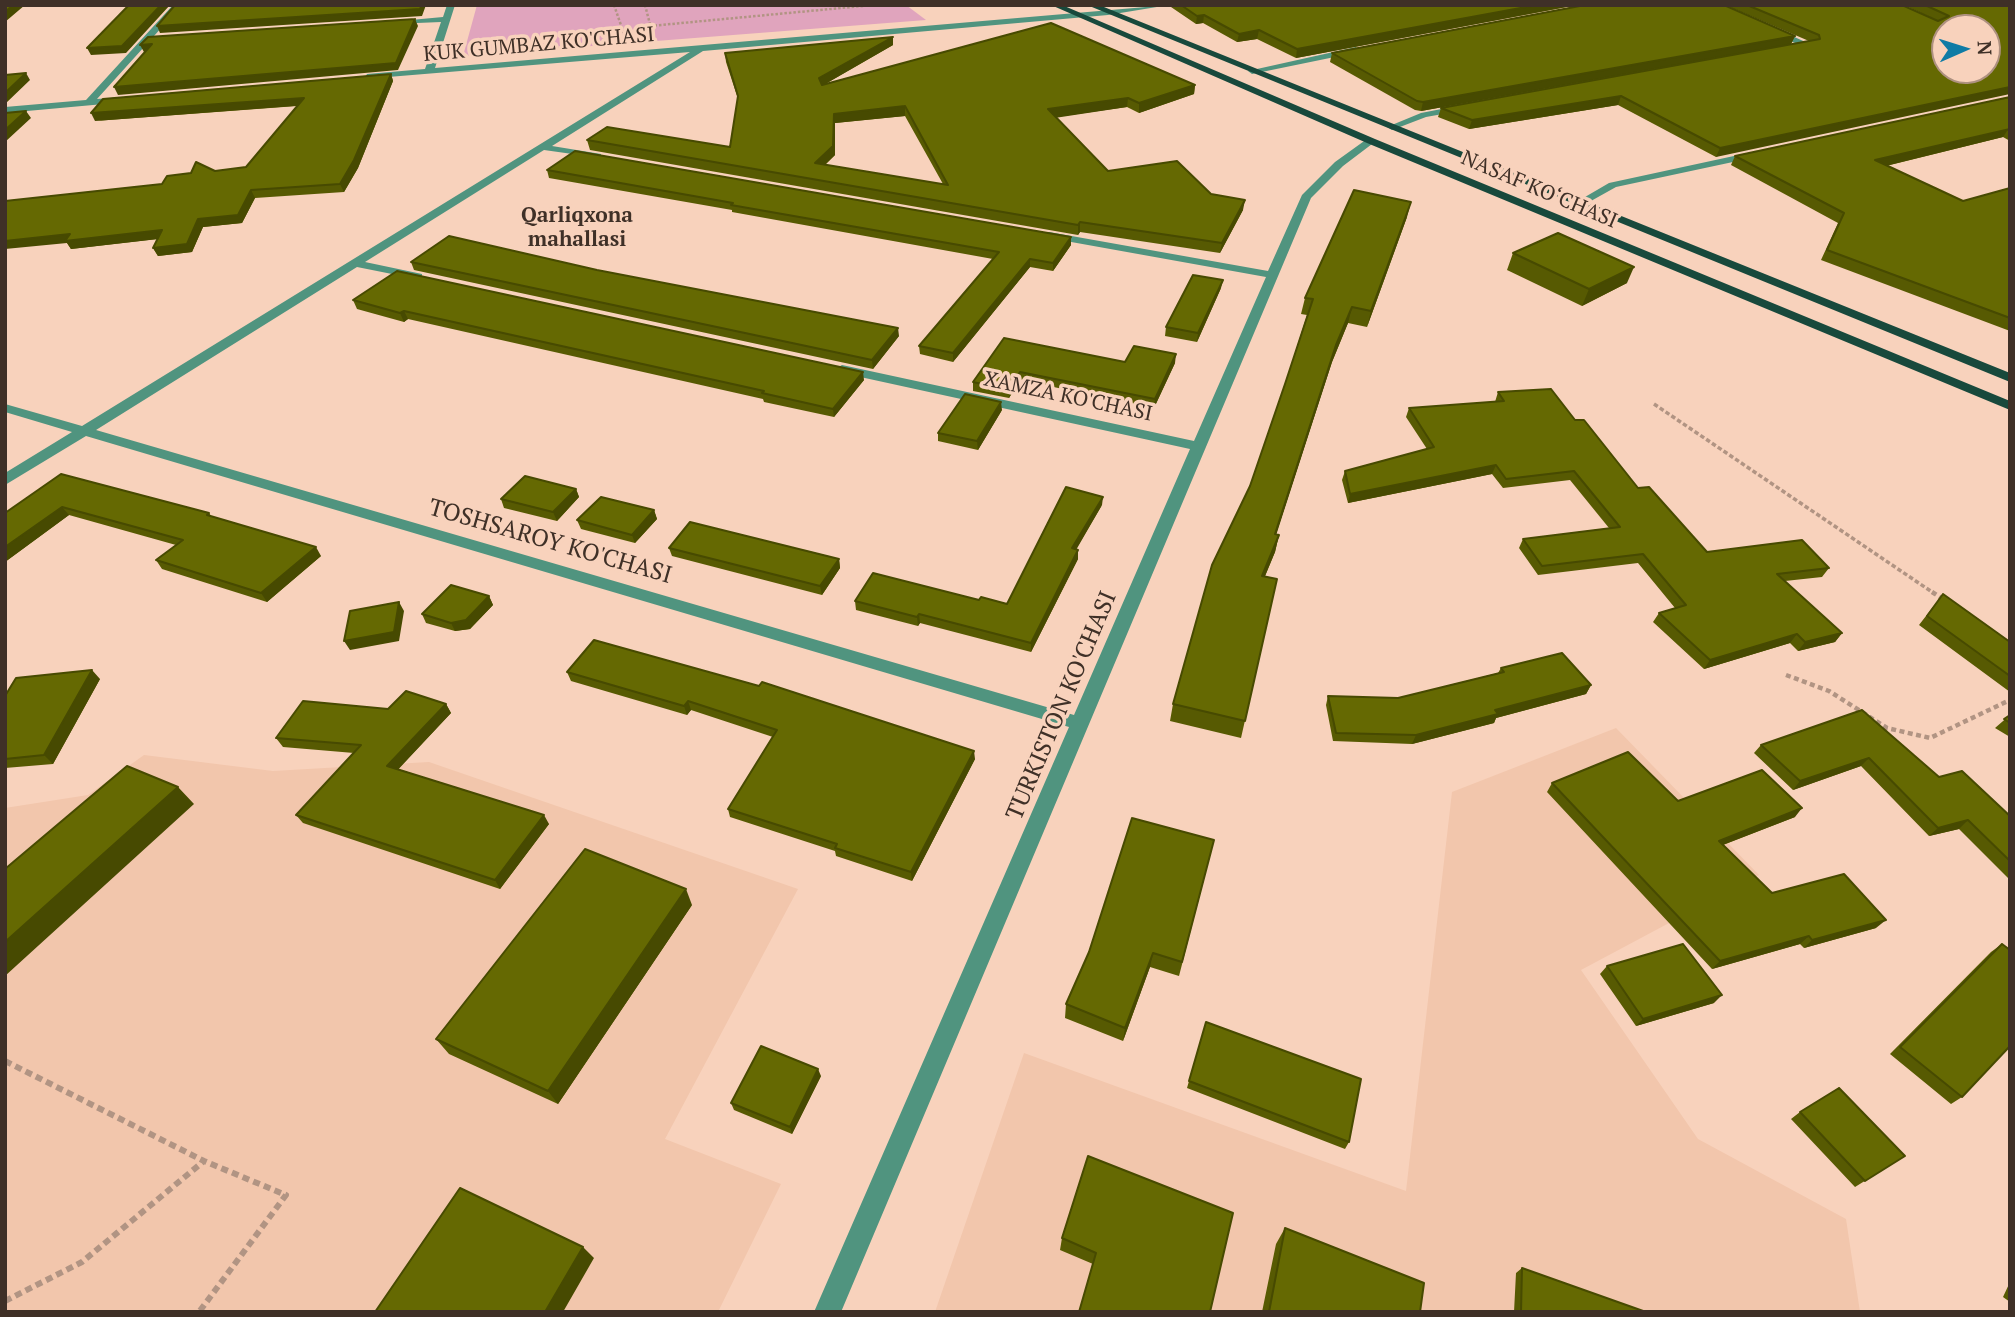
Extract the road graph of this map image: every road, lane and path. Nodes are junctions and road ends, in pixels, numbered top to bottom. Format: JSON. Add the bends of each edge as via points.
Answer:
{"nodes":[{"id":1,"x":177,"y":5,"type":"edge"},
{"id":2,"x":451,"y":5,"type":"edge"},
{"id":3,"x":614,"y":5,"type":"edge"},
{"id":4,"x":645,"y":5,"type":"edge"},
{"id":5,"x":873,"y":5,"type":"edge"},
{"id":6,"x":1055,"y":5,"type":"edge"},
{"id":7,"x":1091,"y":5,"type":"edge"},
{"id":8,"x":1165,"y":5,"type":"edge"},
{"id":9,"x":1108,"y":13,"type":"junction"},
{"id":10,"x":1077,"y":16,"type":"junction"},
{"id":11,"x":446,"y":19,"type":"junction"},
{"id":12,"x":378,"y":23,"type":"edge"},
{"id":13,"x":619,"y":25,"type":"dead end"},
{"id":14,"x":1760,"y":25,"type":"edge"},
{"id":15,"x":161,"y":38,"type":"edge"},
{"id":16,"x":147,"y":39,"type":"junction"},
{"id":17,"x":1373,"y":47,"type":"edge"},
{"id":18,"x":702,"y":48,"type":"junction"},
{"id":19,"x":1783,"y":50,"type":"edge"},
{"id":20,"x":1252,"y":71,"type":"junction"},
{"id":21,"x":429,"y":72,"type":"junction"},
{"id":22,"x":361,"y":78,"type":"edge"},
{"id":23,"x":130,"y":99,"type":"edge"},
{"id":24,"x":89,"y":103,"type":"junction"},
{"id":25,"x":1477,"y":105,"type":"edge"},
{"id":26,"x":5,"y":110,"type":"edge"},
{"id":27,"x":1392,"y":127,"type":"junction"},
{"id":28,"x":1371,"y":141,"type":"junction"},
{"id":29,"x":542,"y":146,"type":"junction"},
{"id":30,"x":1774,"y":150,"type":"edge"},
{"id":31,"x":610,"y":158,"type":"edge"},
{"id":32,"x":1578,"y":204,"type":"junction"},
{"id":33,"x":1043,"y":234,"type":"edge"},
{"id":34,"x":353,"y":263,"type":"junction"},
{"id":35,"x":1273,"y":275,"type":"junction"},
{"id":36,"x":435,"y":281,"type":"edge"},
{"id":37,"x":831,"y":367,"type":"edge"},
{"id":38,"x":2010,"y":378,"type":"edge"},
{"id":39,"x":1654,"y":404,"type":"dead end"},
{"id":40,"x":2010,"y":406,"type":"edge"},
{"id":41,"x":5,"y":408,"type":"edge"},
{"id":42,"x":84,"y":431,"type":"junction"},
{"id":43,"x":1200,"y":447,"type":"junction"},
{"id":44,"x":5,"y":480,"type":"edge"},
{"id":45,"x":1953,"y":606,"type":"edge"},
{"id":46,"x":1786,"y":675,"type":"dead end"},
{"id":47,"x":2010,"y":699,"type":"edge"},
{"id":48,"x":1082,"y":724,"type":"junction"},
{"id":49,"x":5,"y":1061,"type":"edge"},
{"id":50,"x":204,"y":1161,"type":"junction"},
{"id":51,"x":5,"y":1301,"type":"edge"},
{"id":52,"x":199,"y":1312,"type":"edge"},
{"id":53,"x":827,"y":1312,"type":"edge"}],
"edges":[{"from":1,"to":16,"type":"street"},
{"from":2,"to":11,"type":"street"},
{"from":3,"to":13,"type":"path"},
{"from":4,"to":5,"type":"path","via":[[650,24]]},
{"from":6,"to":10,"type":"main road","name":"NASAF KO‘CHASI"},
{"from":7,"to":9,"type":"main road","name":"NASAF KO‘CHASI"},
{"from":8,"to":9,"type":"street","name":"KUK GUMBAZ KO'CHASI"},
{"from":9,"to":10,"type":"street","name":"KUK GUMBAZ KO'CHASI"},
{"from":9,"to":20,"type":"main road","name":"NASAF KO‘CHASI"},
{"from":10,"to":18,"type":"street","name":"KUK GUMBAZ KO'CHASI"},
{"from":10,"to":28,"type":"main road","name":"NASAF KO‘CHASI"},
{"from":11,"to":12,"type":"street"},
{"from":11,"to":21,"type":"street"},
{"from":14,"to":19,"type":"street","via":[[1810,46]]},
{"from":15,"to":16,"type":"street"},
{"from":16,"to":24,"type":"street"},
{"from":17,"to":20,"type":"street"},
{"from":18,"to":21,"type":"street","name":"KUK GUMBAZ KO'CHASI"},
{"from":18,"to":29,"type":"street"},
{"from":20,"to":27,"type":"main road","name":"NASAF KO‘CHASI"},
{"from":21,"to":22,"type":"street","name":"KUK GUMBAZ KO'CHASI"},
{"from":23,"to":24,"type":"street"},
{"from":24,"to":26,"type":"street"},
{"from":25,"to":27,"type":"street","via":[[1424,115]]},
{"from":27,"to":32,"type":"main road","name":"NASAF KO‘CHASI"},
{"from":28,"to":35,"type":"street","name":"TURKISTON KO'CHASI","via":[[1306,197]]},
{"from":28,"to":40,"type":"main road","name":"NASAF KO‘CHASI"},
{"from":29,"to":31,"type":"street"},
{"from":29,"to":34,"type":"street"},
{"from":30,"to":32,"type":"street","via":[[1613,185]]},
{"from":32,"to":38,"type":"main road","name":"NASAF KO‘CHASI"},
{"from":33,"to":35,"type":"street"},
{"from":34,"to":36,"type":"street"},
{"from":34,"to":42,"type":"street"},
{"from":35,"to":43,"type":"street","name":"TURKISTON KO'CHASI"},
{"from":37,"to":43,"type":"street","name":"XAMZA KO'CHASI"},
{"from":39,"to":45,"type":"path"},
{"from":41,"to":42,"type":"street","name":"TOSHSAROY KO'CHASI"},
{"from":42,"to":44,"type":"street"},
{"from":42,"to":48,"type":"street","name":"TOSHSAROY KO'CHASI"},
{"from":43,"to":48,"type":"street","name":"TURKISTON KO'CHASI"},
{"from":46,"to":47,"type":"path","via":[[1829,691],[1887,728],[1930,738]]},
{"from":48,"to":53,"type":"street","name":"TURKISTON KO'CHASI"},
{"from":49,"to":50,"type":"path"},
{"from":50,"to":51,"type":"path","via":[[82,1262]]},
{"from":50,"to":52,"type":"path","via":[[286,1195]]}]}
